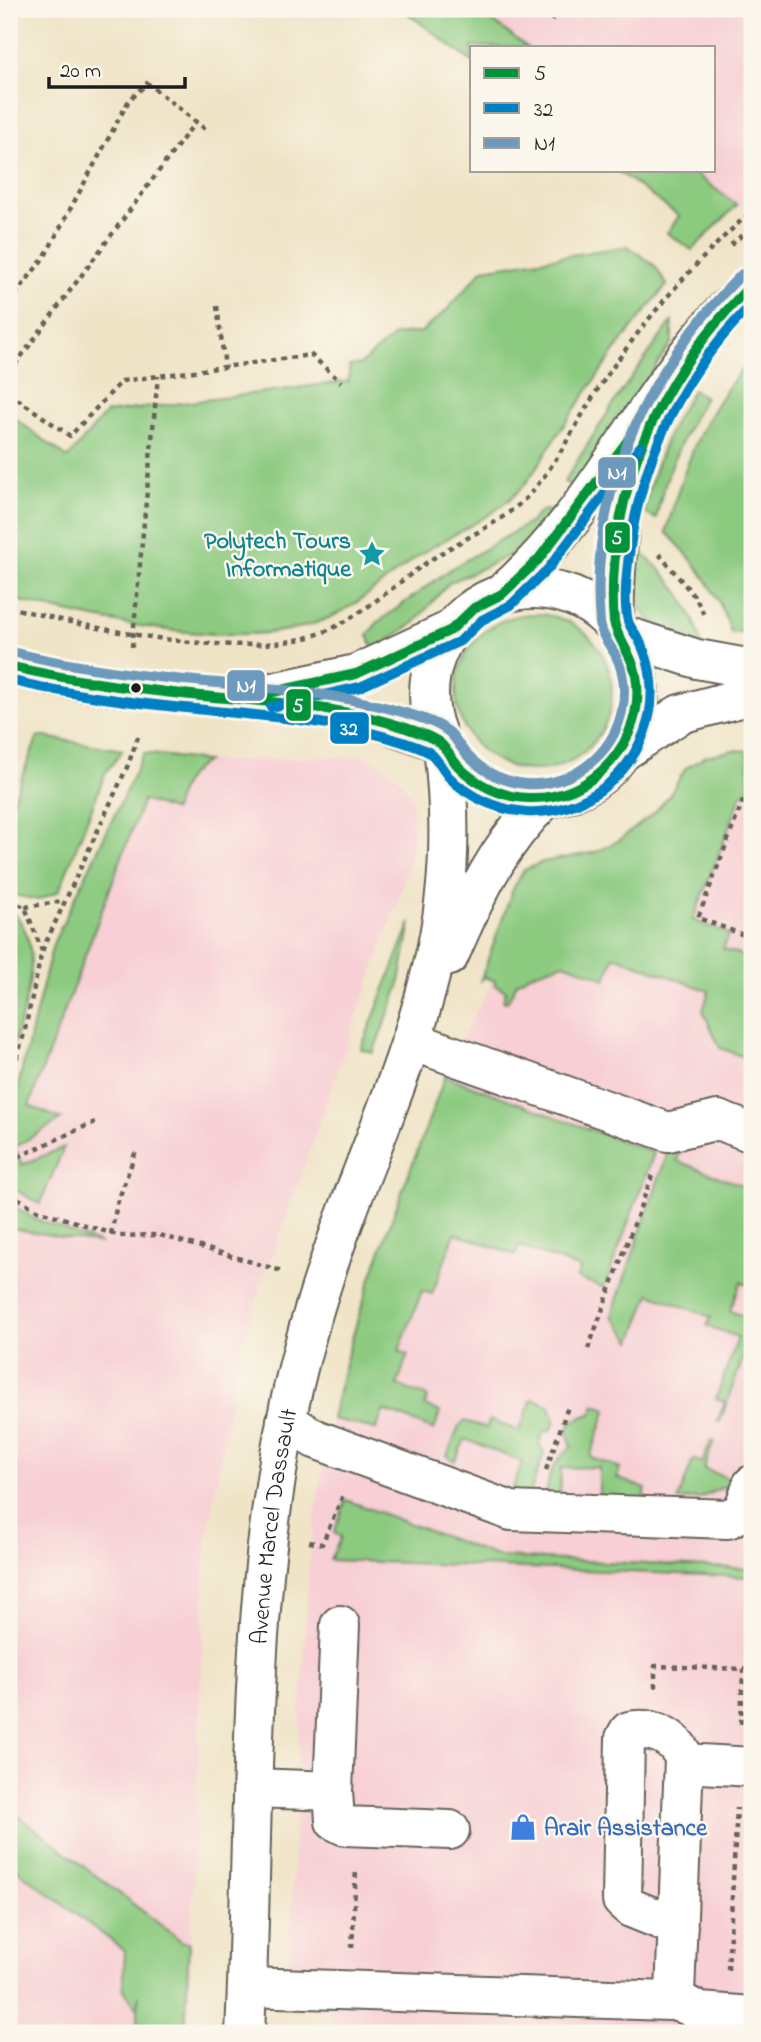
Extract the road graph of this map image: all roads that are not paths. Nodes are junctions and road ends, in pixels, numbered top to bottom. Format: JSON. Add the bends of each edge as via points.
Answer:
{"nodes":[{"id":1,"x":752,"y":284,"type":"edge"},
{"id":2,"x":668,"y":384,"type":"junction"},
{"id":3,"x":502,"y":594,"type":"junction"},
{"id":4,"x":451,"y":629,"type":"junction"},
{"id":5,"x":617,"y":630,"type":"junction"},
{"id":6,"x":9,"y":666,"type":"edge"},
{"id":7,"x":752,"y":669,"type":"edge"},
{"id":8,"x":752,"y":695,"type":"edge"},
{"id":9,"x":218,"y":698,"type":"junction"},
{"id":10,"x":442,"y":745,"type":"junction"},
{"id":11,"x":619,"y":754,"type":"junction"},
{"id":12,"x":546,"y":798,"type":"junction"},
{"id":13,"x":412,"y":1041,"type":"junction"},
{"id":14,"x":752,"y":1133,"type":"edge"},
{"id":15,"x":286,"y":1421,"type":"junction"},
{"id":16,"x":752,"y":1485,"type":"edge"},
{"id":17,"x":743,"y":1522,"type":"edge"},
{"id":18,"x":340,"y":1625,"type":"dead end"},
{"id":19,"x":684,"y":1763,"type":"junction"},
{"id":20,"x":752,"y":1767,"type":"edge"},
{"id":21,"x":254,"y":1788,"type":"junction"},
{"id":22,"x":333,"y":1791,"type":"junction"},
{"id":23,"x":450,"y":1830,"type":"dead end"},
{"id":24,"x":678,"y":1927,"type":"junction"},
{"id":25,"x":247,"y":1987,"type":"junction"},
{"id":26,"x":673,"y":1998,"type":"junction"},
{"id":27,"x":752,"y":2016,"type":"edge"},
{"id":28,"x":245,"y":2033,"type":"edge"}],
"edges":[{"from":1,"to":2,"type":"street","via":[[711,326]]},
{"from":2,"to":3,"type":"street","via":[[538,560]]},
{"from":2,"to":5,"type":"street","via":[[632,471],[615,559]]},
{"from":3,"to":4,"type":"street","via":[[474,608]]},
{"from":3,"to":5,"type":"street","via":[[536,589],[562,593],[587,603]]},
{"from":4,"to":9,"type":"street","via":[[356,674]]},
{"from":4,"to":10,"type":"street","via":[[436,657],[429,688],[432,719]]},
{"from":5,"to":7,"type":"street","via":[[697,659]]},
{"from":5,"to":11,"type":"street","via":[[635,665],[638,691],[632,728]]},
{"from":6,"to":9,"type":"street","via":[[83,683]]},
{"from":8,"to":11,"type":"street","via":[[680,714]]},
{"from":9,"to":10,"type":"street","via":[[362,717]]},
{"from":10,"to":12,"type":"street","via":[[463,771],[487,788],[516,797]]},
{"from":10,"to":13,"type":"street","name":"Avenue Marcel Dassault","via":[[450,816],[442,913]]},
{"from":11,"to":12,"type":"street","via":[[599,776]]},
{"from":12,"to":13,"type":"street","name":"Avenue Marcel Dassault","via":[[492,862]]},
{"from":13,"to":14,"type":"street","via":[[668,1132],[718,1120]]},
{"from":13,"to":15,"type":"street","name":"Avenue Marcel Dassault","via":[[323,1284]]},
{"from":15,"to":17,"type":"street","via":[[316,1438],[511,1511]]},
{"from":15,"to":21,"type":"street","name":"Avenue Marcel Dassault","via":[[264,1588]]},
{"from":16,"to":17,"type":"street"},
{"from":18,"to":22,"type":"street"},
{"from":19,"to":20,"type":"street"},
{"from":19,"to":24,"type":"street"},
{"from":19,"to":24,"type":"street","via":[[682,1752],[657,1730],[629,1731],[625,1738],[622,1900]]},
{"from":21,"to":22,"type":"street"},
{"from":21,"to":25,"type":"street","name":"Avenue Marcel Dassault"},
{"from":22,"to":23,"type":"street","via":[[333,1816],[345,1826]]},
{"from":24,"to":26,"type":"street"},
{"from":25,"to":26,"type":"street","via":[[666,2002]]},
{"from":25,"to":28,"type":"street","name":"Avenue Marcel Dassault"},
{"from":26,"to":27,"type":"street","via":[[690,2010]]}]}
